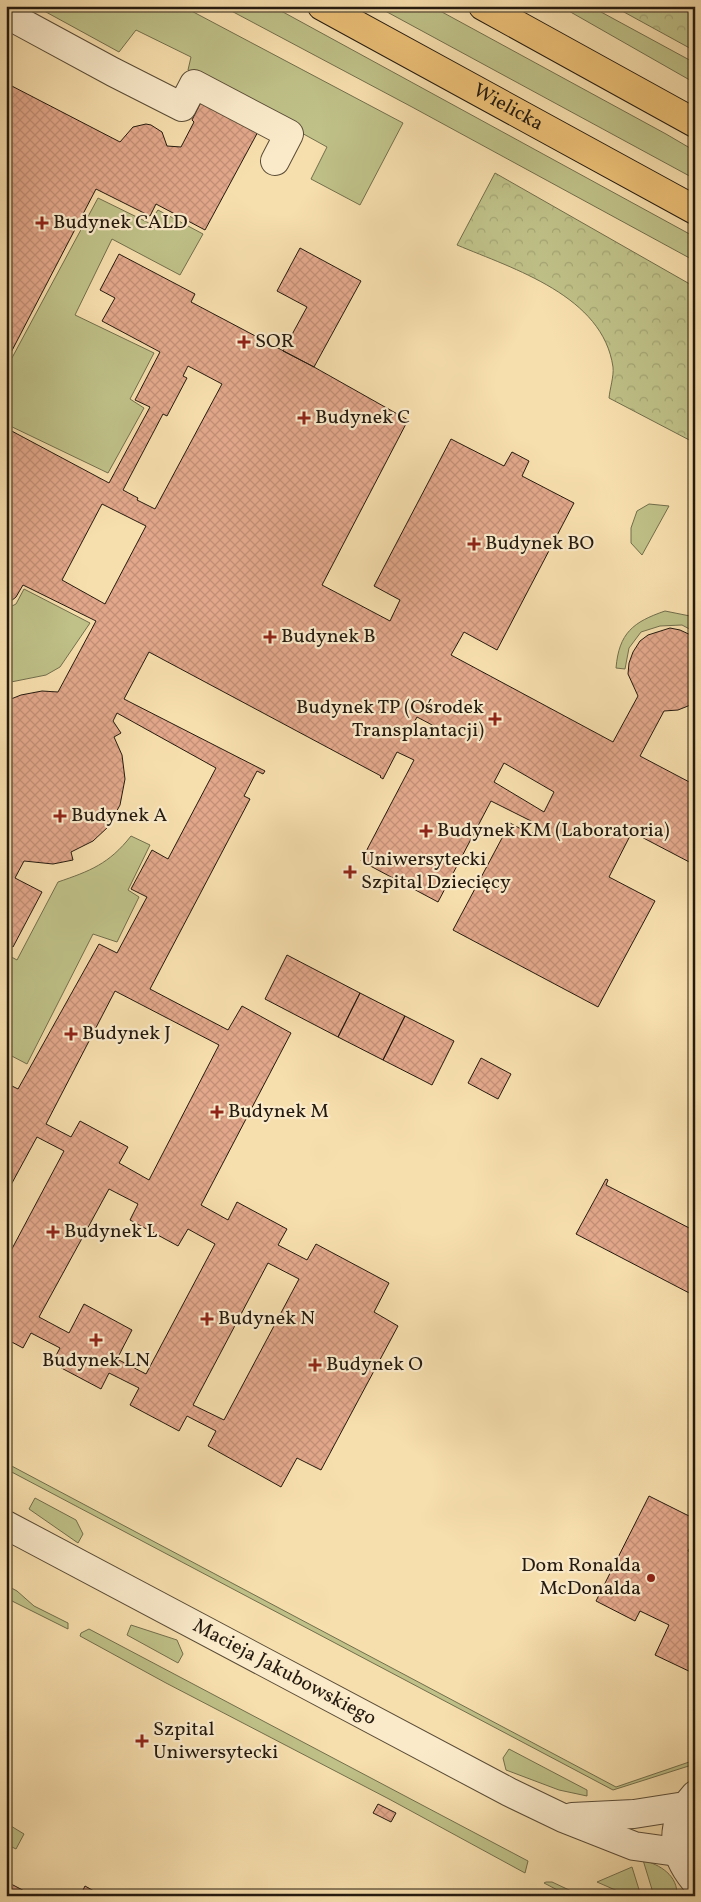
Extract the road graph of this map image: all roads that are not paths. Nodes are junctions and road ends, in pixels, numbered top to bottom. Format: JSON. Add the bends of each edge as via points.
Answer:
{"nodes":[{"id":1,"x":322,"y":6,"type":"edge"},
{"id":2,"x":483,"y":6,"type":"edge"},
{"id":3,"x":6,"y":14,"type":"edge"},
{"id":4,"x":695,"y":123,"type":"edge"},
{"id":5,"x":275,"y":161,"type":"dead end"},
{"id":6,"x":695,"y":210,"type":"edge"},
{"id":7,"x":6,"y":1525,"type":"edge"},
{"id":8,"x":690,"y":1800,"type":"edge"},
{"id":9,"x":563,"y":1818,"type":"junction"},
{"id":10,"x":677,"y":1852,"type":"junction"},
{"id":11,"x":695,"y":1881,"type":"edge"}],
"edges":[{"from":1,"to":6,"type":"main road","name":"Wielicka"},
{"from":2,"to":4,"type":"main road"},
{"from":3,"to":5,"type":"street","via":[[182,106],[194,84],[289,134]]},
{"from":7,"to":9,"type":"street","name":"Macieja Jakubowskiego"},
{"from":8,"to":9,"type":"street","name":"Macieja Jakubowskiego","via":[[634,1814]]},
{"from":8,"to":10,"type":"street","via":[[678,1820]]},
{"from":9,"to":10,"type":"street","name":"Macieja Jakubowskiego","via":[[634,1846]]},
{"from":10,"to":11,"type":"street"}]}
